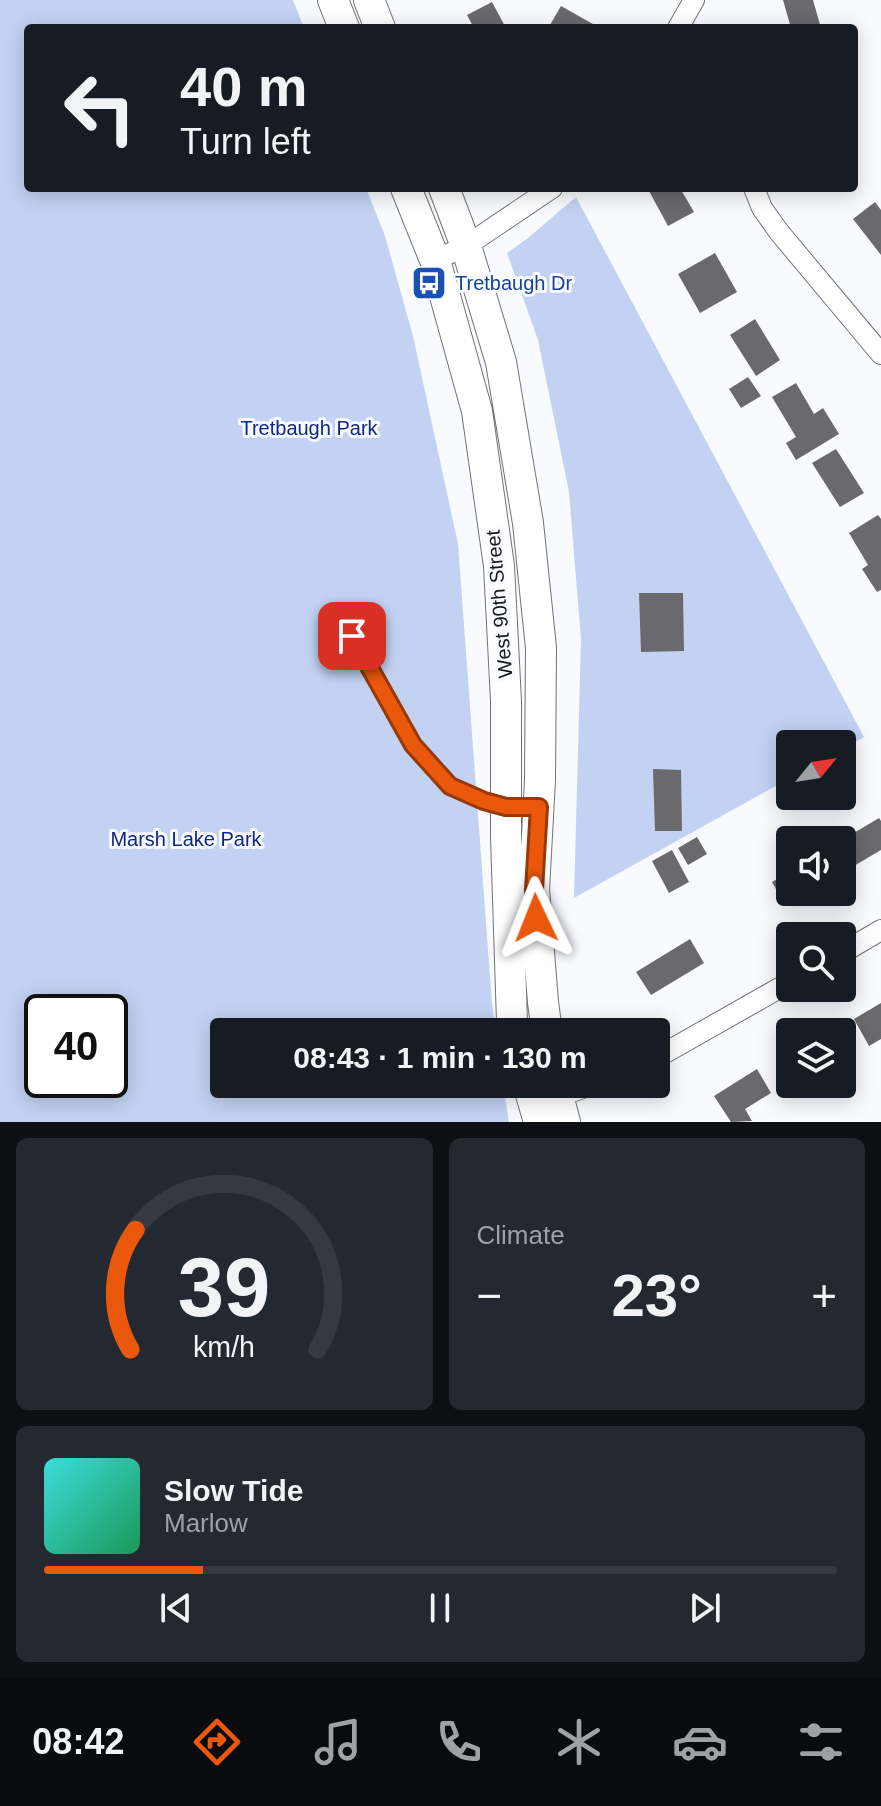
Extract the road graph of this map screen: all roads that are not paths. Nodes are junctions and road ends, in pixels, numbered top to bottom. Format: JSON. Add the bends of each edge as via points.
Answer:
{"nodes":[{"id":1,"x":333,"y":0,"type":"edge"},
{"id":2,"x":369,"y":0,"type":"edge"},
{"id":3,"x":694,"y":0,"type":"edge"},
{"id":4,"x":342,"y":24,"type":"edge"},
{"id":5,"x":378,"y":24,"type":"edge"},
{"id":6,"x":683,"y":24,"type":"edge"},
{"id":7,"x":408,"y":192,"type":"edge"},
{"id":8,"x":446,"y":192,"type":"edge"},
{"id":9,"x":546,"y":192,"type":"edge"},
{"id":10,"x":756,"y":192,"type":"edge"},
{"id":11,"x":466,"y":246,"type":"junction"},
{"id":12,"x":435,"y":260,"type":"junction"},
{"id":13,"x":881,"y":354,"type":"edge"},
{"id":14,"x":352,"y":636,"type":"dead end"},
{"id":15,"x":506,"y":807,"type":"junction"},
{"id":16,"x":539,"y":807,"type":"junction"},
{"id":17,"x":881,"y":930,"type":"edge"},
{"id":18,"x":856,"y":945,"type":"edge"},
{"id":19,"x":776,"y":990,"type":"edge"},
{"id":20,"x":512,"y":1018,"type":"edge"},
{"id":21,"x":545,"y":1018,"type":"edge"},
{"id":22,"x":670,"y":1050,"type":"edge"}],
"edges":[{"from":1,"to":4,"type":"street"},
{"from":2,"to":5,"type":"street"},
{"from":3,"to":6,"type":"street"},
{"from":7,"to":12,"type":"street","name":"West 90th Street"},
{"from":8,"to":11,"type":"street","name":"West 90th Street"},
{"from":9,"to":11,"type":"street"},
{"from":10,"to":13,"type":"street","via":[[779,232]]},
{"from":11,"to":12,"type":"street"},
{"from":11,"to":16,"type":"street","name":"West 90th Street","via":[[501,362],[528,523],[541,648]]},
{"from":12,"to":15,"type":"street","name":"West 90th Street","via":[[477,411],[499,566]]},
{"from":14,"to":15,"type":"lane","via":[[413,745],[450,786]]},
{"from":15,"to":16,"type":"lane"},
{"from":15,"to":20,"type":"street","name":"West 90th Street"},
{"from":16,"to":21,"type":"street","name":"West 90th Street","via":[[534,890]]},
{"from":17,"to":18,"type":"street"},
{"from":19,"to":22,"type":"street"}]}
